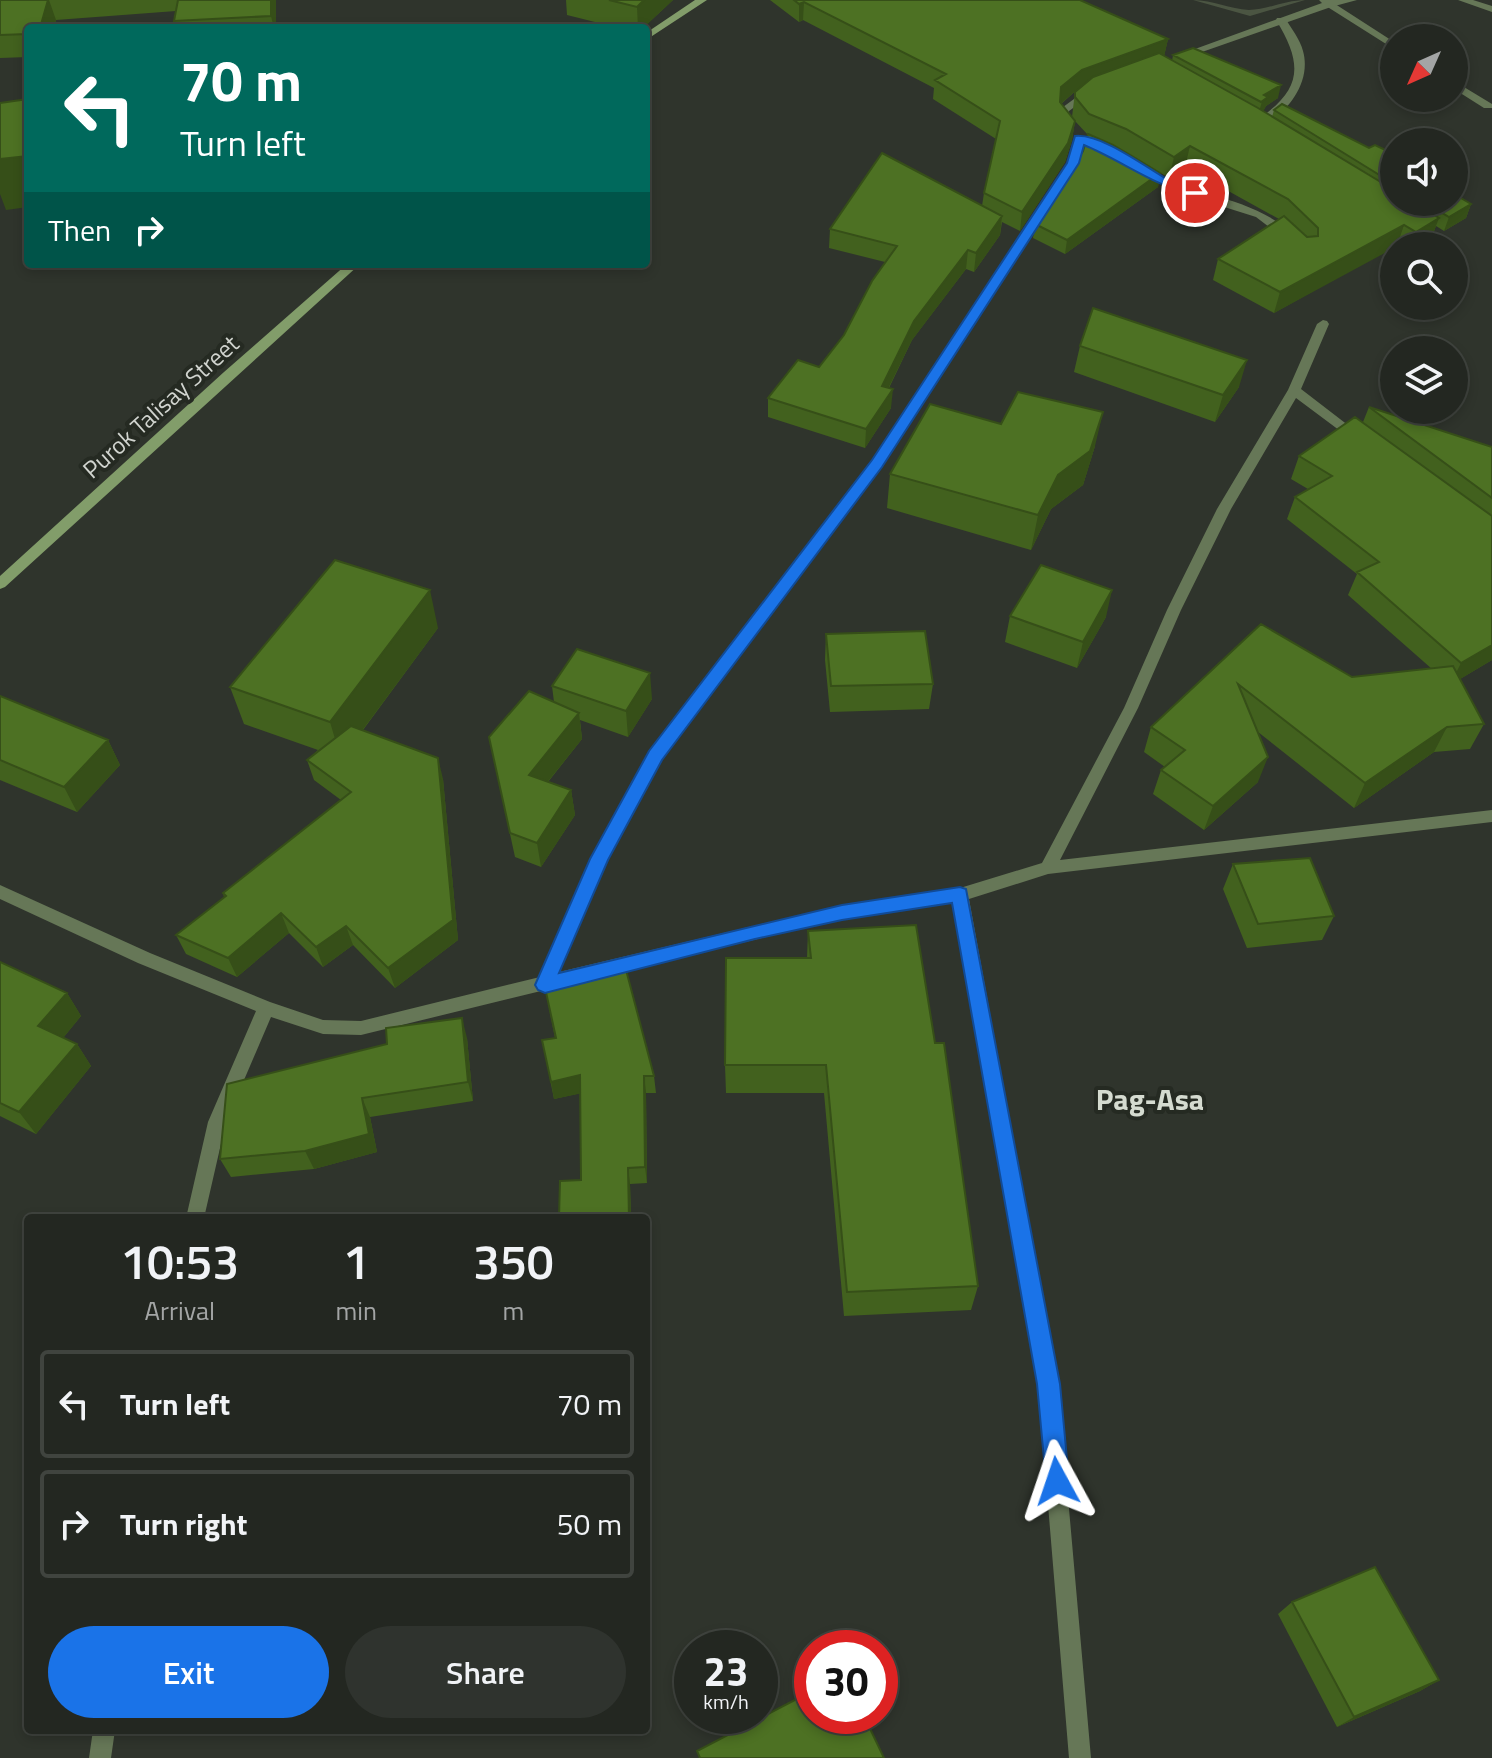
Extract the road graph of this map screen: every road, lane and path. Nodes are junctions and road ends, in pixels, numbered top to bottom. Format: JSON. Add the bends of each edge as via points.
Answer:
{"nodes":[{"id":1,"x":702,"y":0,"type":"edge"},
{"id":2,"x":1352,"y":0,"type":"edge"},
{"id":3,"x":1463,"y":0,"type":"edge"},
{"id":4,"x":1326,"y":2,"type":"edge"},
{"id":5,"x":1492,"y":9,"type":"edge"},
{"id":6,"x":1281,"y":20,"type":"junction"},
{"id":7,"x":650,"y":34,"type":"edge"},
{"id":8,"x":1380,"y":37,"type":"edge"},
{"id":9,"x":1167,"y":61,"type":"edge"},
{"id":10,"x":1111,"y":82,"type":"edge"},
{"id":11,"x":1468,"y":93,"type":"edge"},
{"id":12,"x":1488,"y":106,"type":"dead end"},
{"id":13,"x":1245,"y":117,"type":"edge"},
{"id":14,"x":1258,"y":124,"type":"junction"},
{"id":15,"x":1270,"y":132,"type":"edge"},
{"id":16,"x":1130,"y":162,"type":"edge"},
{"id":17,"x":1295,"y":243,"type":"edge"},
{"id":18,"x":350,"y":268,"type":"edge"},
{"id":19,"x":1323,"y":324,"type":"dead end"},
{"id":20,"x":1294,"y":390,"type":"junction"},
{"id":21,"x":1368,"y":446,"type":"edge"},
{"id":22,"x":0,"y":584,"type":"edge"},
{"id":23,"x":1492,"y":816,"type":"edge"},
{"id":24,"x":1048,"y":868,"type":"junction"},
{"id":25,"x":0,"y":892,"type":"edge"},
{"id":26,"x":960,"y":895,"type":"junction"},
{"id":27,"x":545,"y":985,"type":"junction"},
{"id":28,"x":266,"y":1008,"type":"junction"},
{"id":29,"x":196,"y":1214,"type":"edge"},
{"id":30,"x":103,"y":1734,"type":"edge"},
{"id":31,"x":100,"y":1758,"type":"edge"},
{"id":32,"x":1080,"y":1758,"type":"edge"}],
"edges":[{"from":1,"to":7,"type":"street"},
{"from":2,"to":4,"type":"street"},
{"from":3,"to":5,"type":"street"},
{"from":4,"to":6,"type":"street"},
{"from":4,"to":8,"type":"street"},
{"from":6,"to":9,"type":"street"},
{"from":6,"to":14,"type":"street","via":[[1299,54],[1299,74],[1281,109]]},
{"from":10,"to":27,"type":"street","via":[[1084,93],[1064,110],[1064,119],[1086,141],[1073,163],[877,463],[655,755],[599,859]]},
{"from":11,"to":12,"type":"street"},
{"from":13,"to":14,"type":"street"},
{"from":14,"to":15,"type":"street"},
{"from":16,"to":17,"type":"street","via":[[1171,187],[1241,205]]},
{"from":18,"to":22,"type":"street","name":"Purok Talisay Street"},
{"from":19,"to":20,"type":"street"},
{"from":20,"to":21,"type":"street"},
{"from":20,"to":24,"type":"street","via":[[1224,509],[1131,708]]},
{"from":23,"to":24,"type":"street"},
{"from":24,"to":26,"type":"street"},
{"from":25,"to":28,"type":"street"},
{"from":26,"to":27,"type":"street","via":[[842,912]]},
{"from":26,"to":32,"type":"street","via":[[1048,1384]]},
{"from":27,"to":28,"type":"street","via":[[361,1028],[323,1027]]},
{"from":28,"to":29,"type":"street","via":[[217,1122]]},
{"from":30,"to":31,"type":"street"}]}
